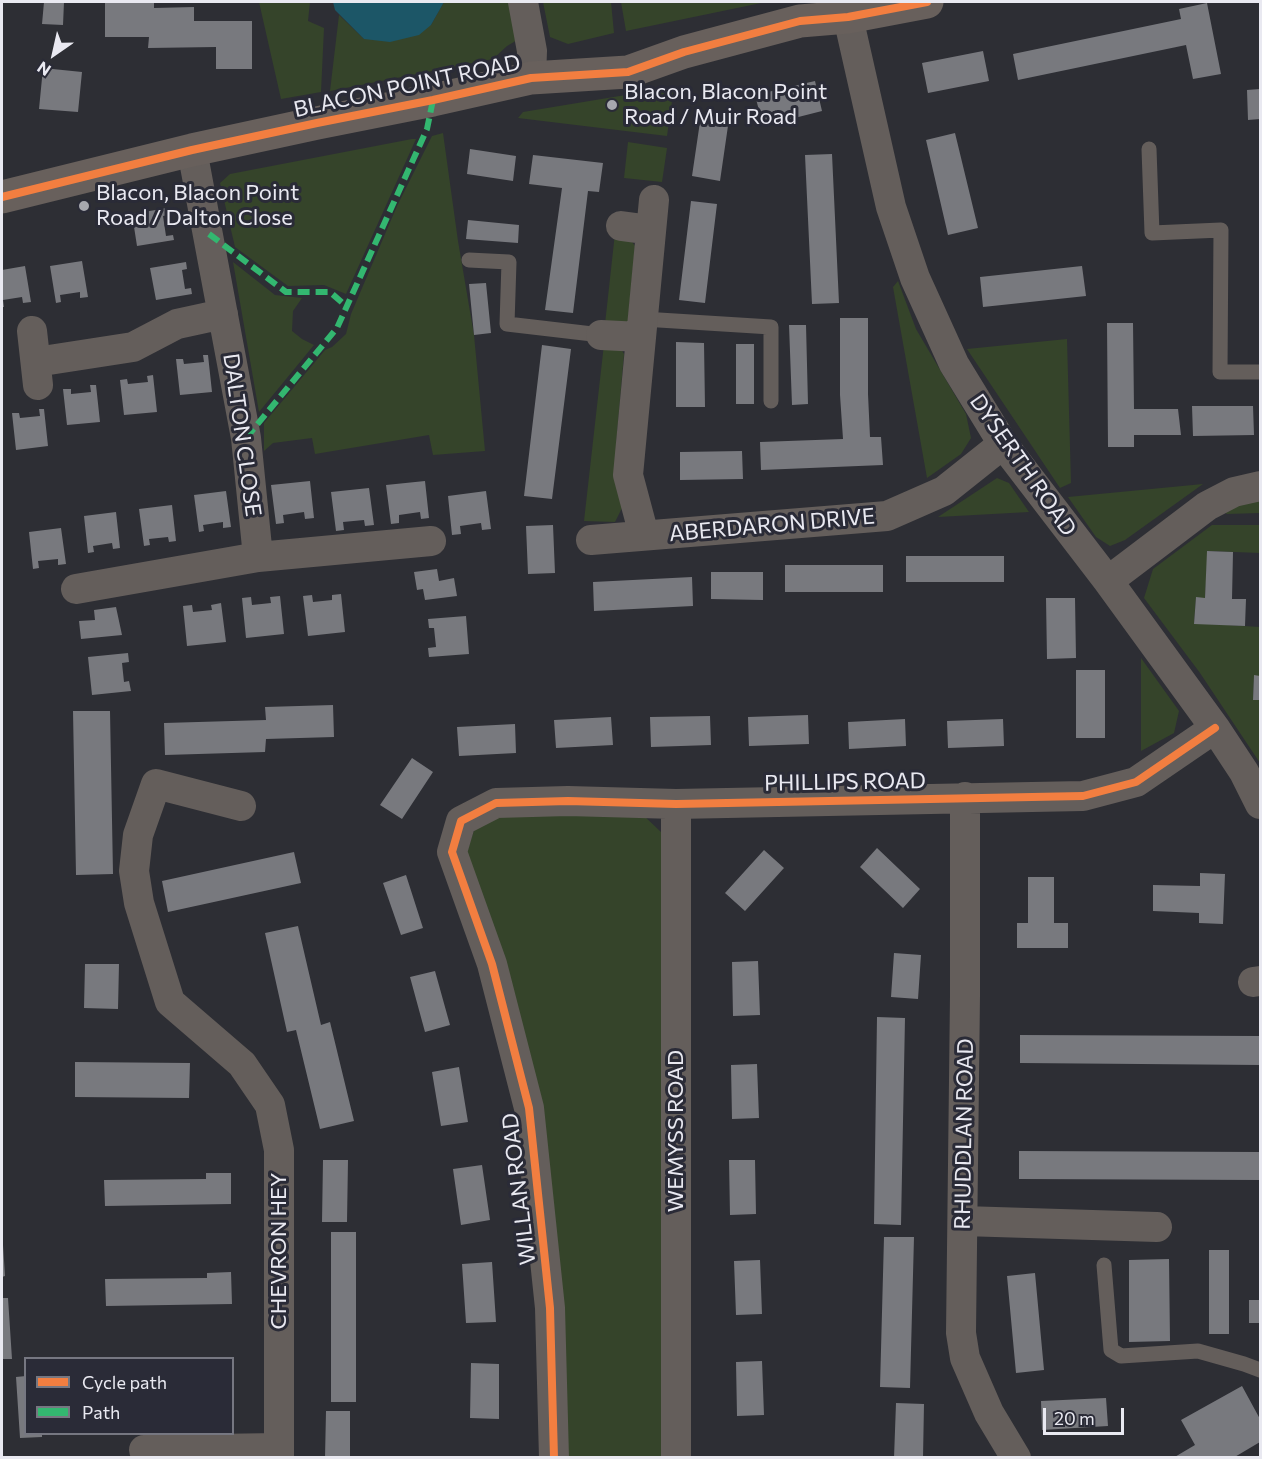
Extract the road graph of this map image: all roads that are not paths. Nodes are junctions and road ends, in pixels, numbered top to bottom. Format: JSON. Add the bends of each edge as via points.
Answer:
{"nodes":[{"id":1,"x":523,"y":2,"type":"edge"},
{"id":2,"x":927,"y":2,"type":"edge"},
{"id":3,"x":848,"y":17,"type":"junction"},
{"id":4,"x":531,"y":78,"type":"junction"},
{"id":5,"x":1149,"y":148,"type":"dead end"},
{"id":6,"x":192,"y":150,"type":"junction"},
{"id":7,"x":2,"y":197,"type":"edge"},
{"id":8,"x":654,"y":200,"type":"dead end"},
{"id":9,"x":621,"y":226,"type":"dead end"},
{"id":10,"x":651,"y":230,"type":"junction"},
{"id":11,"x":469,"y":260,"type":"dead end"},
{"id":12,"x":223,"y":314,"type":"junction"},
{"id":13,"x":642,"y":328,"type":"junction"},
{"id":14,"x":32,"y":330,"type":"dead end"},
{"id":15,"x":600,"y":334,"type":"joint"},
{"id":16,"x":1260,"y":372,"type":"edge"},
{"id":17,"x":771,"y":401,"type":"dead end"},
{"id":18,"x":1003,"y":444,"type":"junction"},
{"id":19,"x":1260,"y":486,"type":"edge"},
{"id":20,"x":645,"y":535,"type":"junction"},
{"id":21,"x":591,"y":540,"type":"dead end"},
{"id":22,"x":432,"y":541,"type":"dead end"},
{"id":23,"x":258,"y":557,"type":"junction"},
{"id":24,"x":1108,"y":581,"type":"junction"},
{"id":25,"x":76,"y":589,"type":"dead end"},
{"id":26,"x":1215,"y":728,"type":"junction"},
{"id":27,"x":965,"y":797,"type":"junction"},
{"id":28,"x":676,"y":804,"type":"junction"},
{"id":29,"x":1260,"y":804,"type":"edge"},
{"id":30,"x":241,"y":806,"type":"dead end"},
{"id":31,"x":461,"y":821,"type":"joint"},
{"id":32,"x":963,"y":1221,"type":"junction"},
{"id":33,"x":1157,"y":1227,"type":"dead end"},
{"id":34,"x":1104,"y":1265,"type":"dead end"},
{"id":35,"x":1260,"y":1370,"type":"edge"},
{"id":36,"x":144,"y":1450,"type":"dead end"},
{"id":37,"x":279,"y":1453,"type":"edge"},
{"id":38,"x":554,"y":1458,"type":"edge"},
{"id":39,"x":676,"y":1458,"type":"edge"},
{"id":40,"x":1016,"y":1458,"type":"edge"}],
"edges":[{"from":1,"to":4,"type":"street","via":[[532,51]]},
{"from":2,"to":3,"type":"street","name":"BLACON POINT ROAD"},
{"from":3,"to":4,"type":"street","name":"BLACON POINT ROAD","via":[[800,21],[684,52],[628,72]]},
{"from":3,"to":18,"type":"street","name":"DYSERTH ROAD","via":[[891,207],[915,278],[954,364]]},
{"from":4,"to":6,"type":"street","name":"BLACON POINT ROAD"},
{"from":5,"to":16,"type":"lane","via":[[1152,233],[1221,230],[1220,372]]},
{"from":6,"to":7,"type":"street","name":"BLACON POINT ROAD"},
{"from":6,"to":12,"type":"street","name":"DALTON CLOSE"},
{"from":8,"to":10,"type":"street"},
{"from":9,"to":10,"type":"street"},
{"from":10,"to":13,"type":"street"},
{"from":11,"to":15,"type":"lane","via":[[509,262],[507,324]]},
{"from":12,"to":14,"type":"street","via":[[177,324],[133,347],[37,373]]},
{"from":12,"to":23,"type":"street","name":"DALTON CLOSE","via":[[246,438]]},
{"from":13,"to":15,"type":"street"},
{"from":13,"to":17,"type":"lane","via":[[771,327]]},
{"from":13,"to":20,"type":"street","via":[[628,475]]},
{"from":18,"to":20,"type":"street","name":"ABERDARON DRIVE","via":[[944,491],[886,516]]},
{"from":18,"to":24,"type":"street","name":"DYSERTH ROAD"},
{"from":19,"to":24,"type":"street","via":[[1234,492],[1207,506]]},
{"from":20,"to":21,"type":"street","name":"ABERDARON DRIVE"},
{"from":22,"to":23,"type":"street"},
{"from":23,"to":25,"type":"street"},
{"from":24,"to":26,"type":"street","name":"DYSERTH ROAD"},
{"from":26,"to":27,"type":"street","name":"PHILLIPS ROAD","via":[[1136,782],[1083,796]]},
{"from":26,"to":29,"type":"street","name":"DYSERTH ROAD"},
{"from":27,"to":28,"type":"street","name":"PHILLIPS ROAD"},
{"from":27,"to":32,"type":"street","name":"RHUDDLAN ROAD"},
{"from":28,"to":31,"type":"street","name":"PHILLIPS ROAD","via":[[496,803]]},
{"from":28,"to":39,"type":"street","name":"WEMYSS ROAD"},
{"from":30,"to":37,"type":"street","name":"CHEVRON HEY","via":[[156,784],[138,835],[134,872],[139,903],[170,1002],[242,1064],[270,1105],[279,1150]]},
{"from":31,"to":38,"type":"street","name":"WILLAN ROAD","via":[[453,852],[492,964],[529,1108],[550,1308]]},
{"from":32,"to":33,"type":"street"},
{"from":32,"to":40,"type":"street","name":"RHUDDLAN ROAD","via":[[960,1333],[964,1358],[989,1413]]},
{"from":34,"to":35,"type":"lane","via":[[1112,1350],[1121,1356],[1198,1351]]},
{"from":36,"to":37,"type":"street","name":"CHEVRON HEY"}]}
